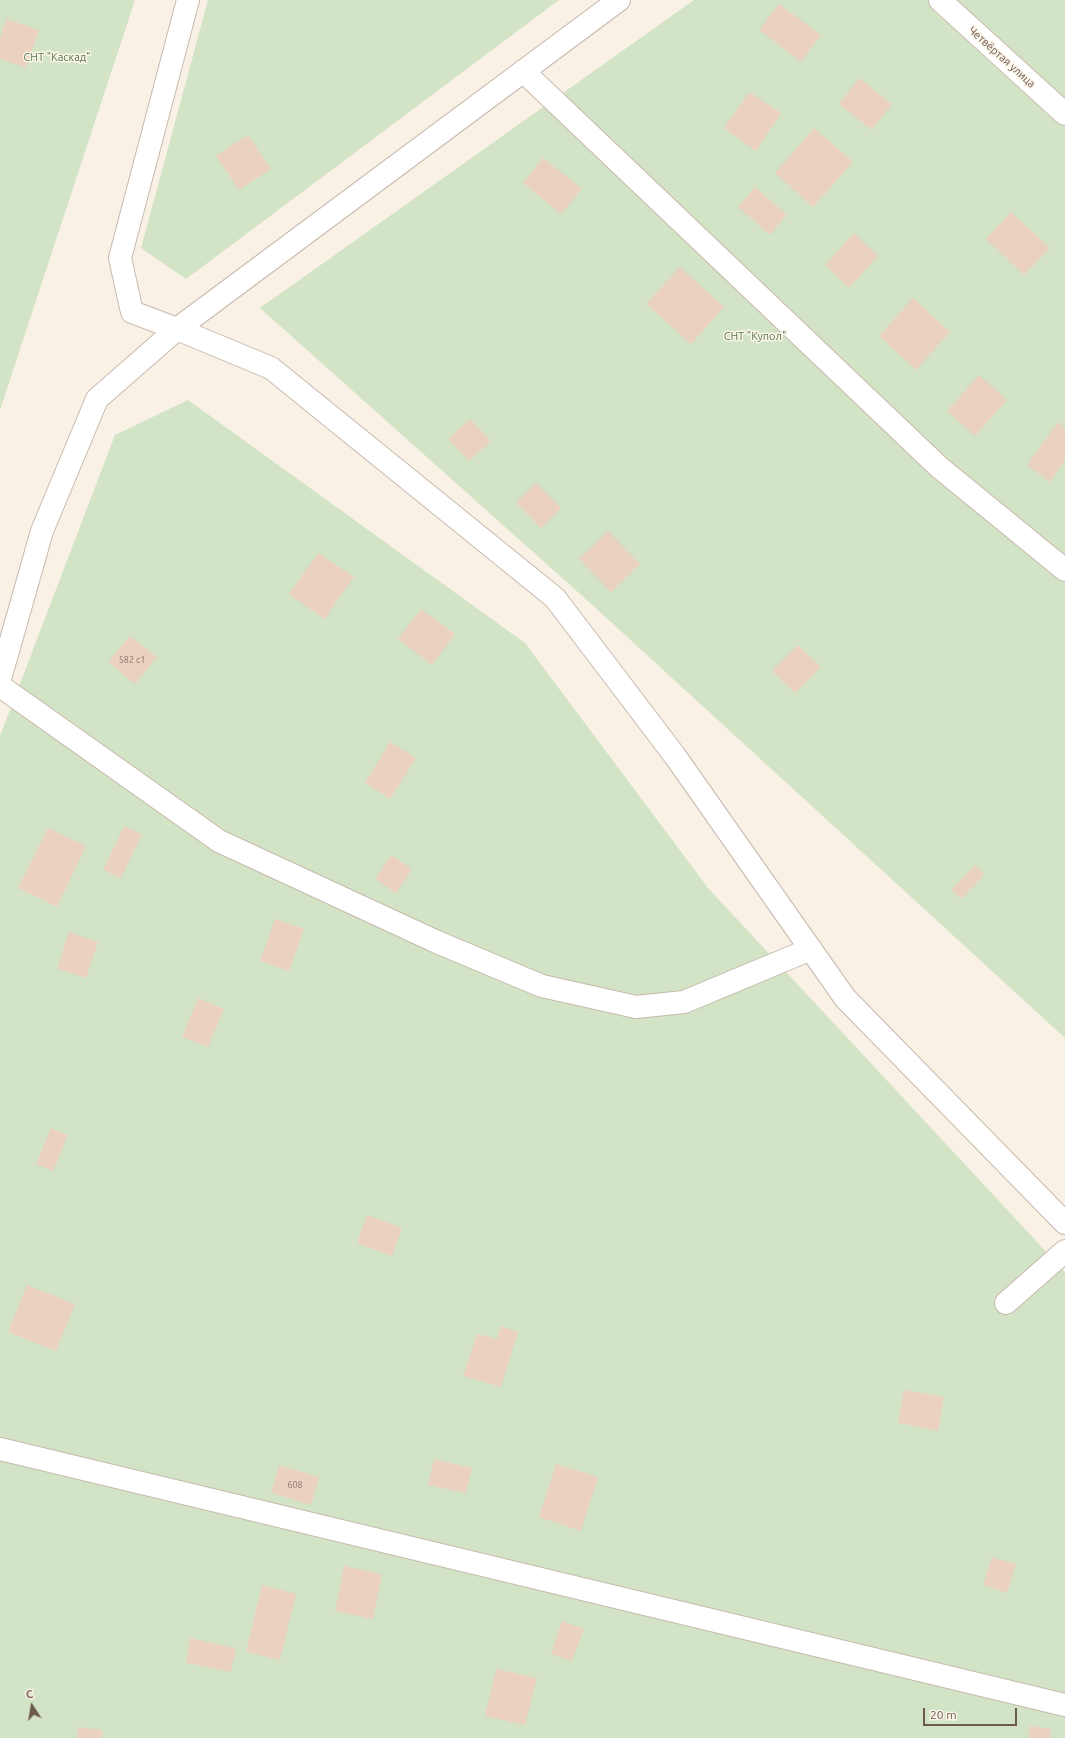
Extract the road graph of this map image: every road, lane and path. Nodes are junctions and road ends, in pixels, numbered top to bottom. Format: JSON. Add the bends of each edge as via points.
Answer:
{"nodes":[{"id":1,"x":188,"y":0,"type":"edge"},
{"id":2,"x":619,"y":0,"type":"edge"},
{"id":3,"x":940,"y":0,"type":"edge"},
{"id":4,"x":523,"y":72,"type":"junction"},
{"id":5,"x":1065,"y":114,"type":"edge"},
{"id":6,"x":177,"y":330,"type":"junction"},
{"id":7,"x":1065,"y":570,"type":"edge"},
{"id":8,"x":0,"y":679,"type":"edge"},
{"id":9,"x":0,"y":686,"type":"edge"},
{"id":10,"x":811,"y":948,"type":"junction"},
{"id":11,"x":1065,"y":1223,"type":"edge"},
{"id":12,"x":1065,"y":1252,"type":"edge"},
{"id":13,"x":1006,"y":1303,"type":"dead end"},
{"id":14,"x":0,"y":1449,"type":"edge"},
{"id":15,"x":1065,"y":1706,"type":"edge"}],
"edges":[{"from":1,"to":6,"type":"street","via":[[120,258],[132,312]]},
{"from":2,"to":4,"type":"street"},
{"from":3,"to":5,"type":"street","name":"Четвёртая улица"},
{"from":4,"to":6,"type":"street"},
{"from":4,"to":7,"type":"street","via":[[939,467]]},
{"from":6,"to":8,"type":"street","via":[[97,398],[42,531]]},
{"from":6,"to":10,"type":"street","via":[[271,368],[555,598],[675,756]]},
{"from":9,"to":10,"type":"street","via":[[219,841],[437,942],[542,986],[636,1007],[684,1002]]},
{"from":10,"to":11,"type":"street","via":[[846,998]]},
{"from":12,"to":13,"type":"street"},
{"from":14,"to":15,"type":"street"}]}
